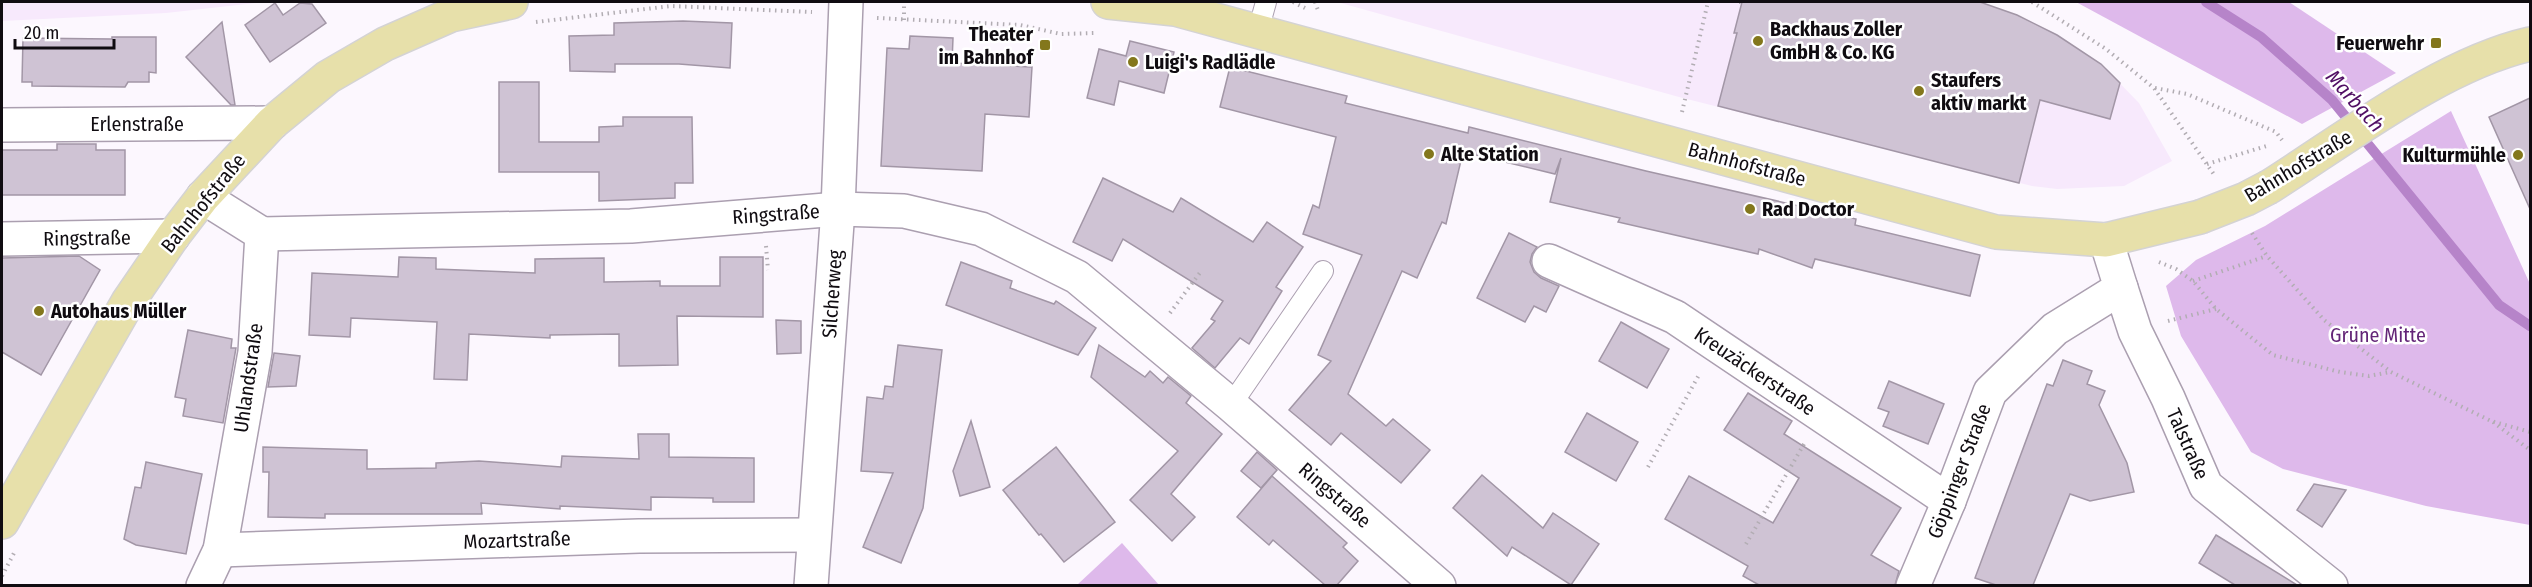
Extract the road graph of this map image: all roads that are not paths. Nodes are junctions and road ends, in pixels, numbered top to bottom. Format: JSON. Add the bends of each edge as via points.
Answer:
{"nodes":[{"id":1,"x":846,"y":8,"type":"edge"},
{"id":2,"x":521,"y":12,"type":"edge"},
{"id":3,"x":1262,"y":16,"type":"edge"},
{"id":4,"x":1107,"y":17,"type":"edge"},
{"id":5,"x":2530,"y":44,"type":"edge"},
{"id":6,"x":272,"y":123,"type":"junction"},
{"id":7,"x":2,"y":125,"type":"edge"},
{"id":8,"x":203,"y":197,"type":"junction"},
{"id":9,"x":838,"y":209,"type":"junction"},
{"id":10,"x":262,"y":234,"type":"junction"},
{"id":11,"x":173,"y":236,"type":"junction"},
{"id":12,"x":2,"y":239,"type":"edge"},
{"id":13,"x":2106,"y":240,"type":"junction"},
{"id":14,"x":1549,"y":261,"type":"dead end"},
{"id":15,"x":1323,"y":271,"type":"dead end"},
{"id":16,"x":2121,"y":288,"type":"junction"},
{"id":17,"x":1231,"y":405,"type":"junction"},
{"id":18,"x":1949,"y":501,"type":"junction"},
{"id":19,"x":10,"y":533,"type":"edge"},
{"id":20,"x":814,"y":535,"type":"junction"},
{"id":21,"x":220,"y":550,"type":"junction"},
{"id":22,"x":203,"y":585,"type":"edge"},
{"id":23,"x":811,"y":585,"type":"edge"},
{"id":24,"x":1439,"y":585,"type":"edge"},
{"id":25,"x":1913,"y":585,"type":"edge"},
{"id":26,"x":2331,"y":585,"type":"edge"}],
"edges":[{"from":1,"to":9,"type":"street","name":"Silcherweg"},
{"from":2,"to":6,"type":"main road","name":"Bahnhofstraße","via":[[450,15],[385,44],[328,76]]},
{"from":3,"to":4,"type":"main road","name":"Bahnhofstraße","via":[[1175,9]]},
{"from":3,"to":13,"type":"main road","name":"Bahnhofstraße","via":[[1317,47],[1996,232]]},
{"from":5,"to":13,"type":"main road","name":"Bahnhofstraße","bridge":true,"via":[[2461,70],[2408,98],[2246,199],[2200,217]]},
{"from":6,"to":7,"type":"street","name":"Erlenstraße"},
{"from":6,"to":8,"type":"main road","name":"Bahnhofstraße"},
{"from":8,"to":10,"type":"street"},
{"from":8,"to":11,"type":"main road","name":"Bahnhofstraße"},
{"from":9,"to":10,"type":"street","name":"Ringstraße","via":[[631,226]]},
{"from":9,"to":17,"type":"street","name":"Ringstraße","via":[[904,211],[981,229],[1077,277]]},
{"from":9,"to":20,"type":"street","name":"Silcherweg"},
{"from":10,"to":21,"type":"street","name":"Uhlandstraße","via":[[255,352]]},
{"from":11,"to":12,"type":"street","name":"Ringstraße"},
{"from":11,"to":19,"type":"main road","name":"Bahnhofstraße","via":[[128,302]]},
{"from":13,"to":16,"type":"street"},
{"from":14,"to":18,"type":"street","name":"Kreuzäckerstraße","via":[[1675,317]]},
{"from":15,"to":17,"type":"lane"},
{"from":16,"to":18,"type":"street","name":"Göppinger Straße","via":[[2055,329],[1990,392]]},
{"from":16,"to":26,"type":"street","name":"Talstraße","via":[[2135,331],[2206,486]]},
{"from":17,"to":24,"type":"street","name":"Ringstraße"},
{"from":18,"to":25,"type":"street","name":"Göppinger Straße"},
{"from":20,"to":21,"type":"street","name":"Mozartstraße","via":[[639,536]]},
{"from":20,"to":23,"type":"street","name":"Silcherweg"},
{"from":21,"to":22,"type":"street","name":"Uhlandstraße"}]}
